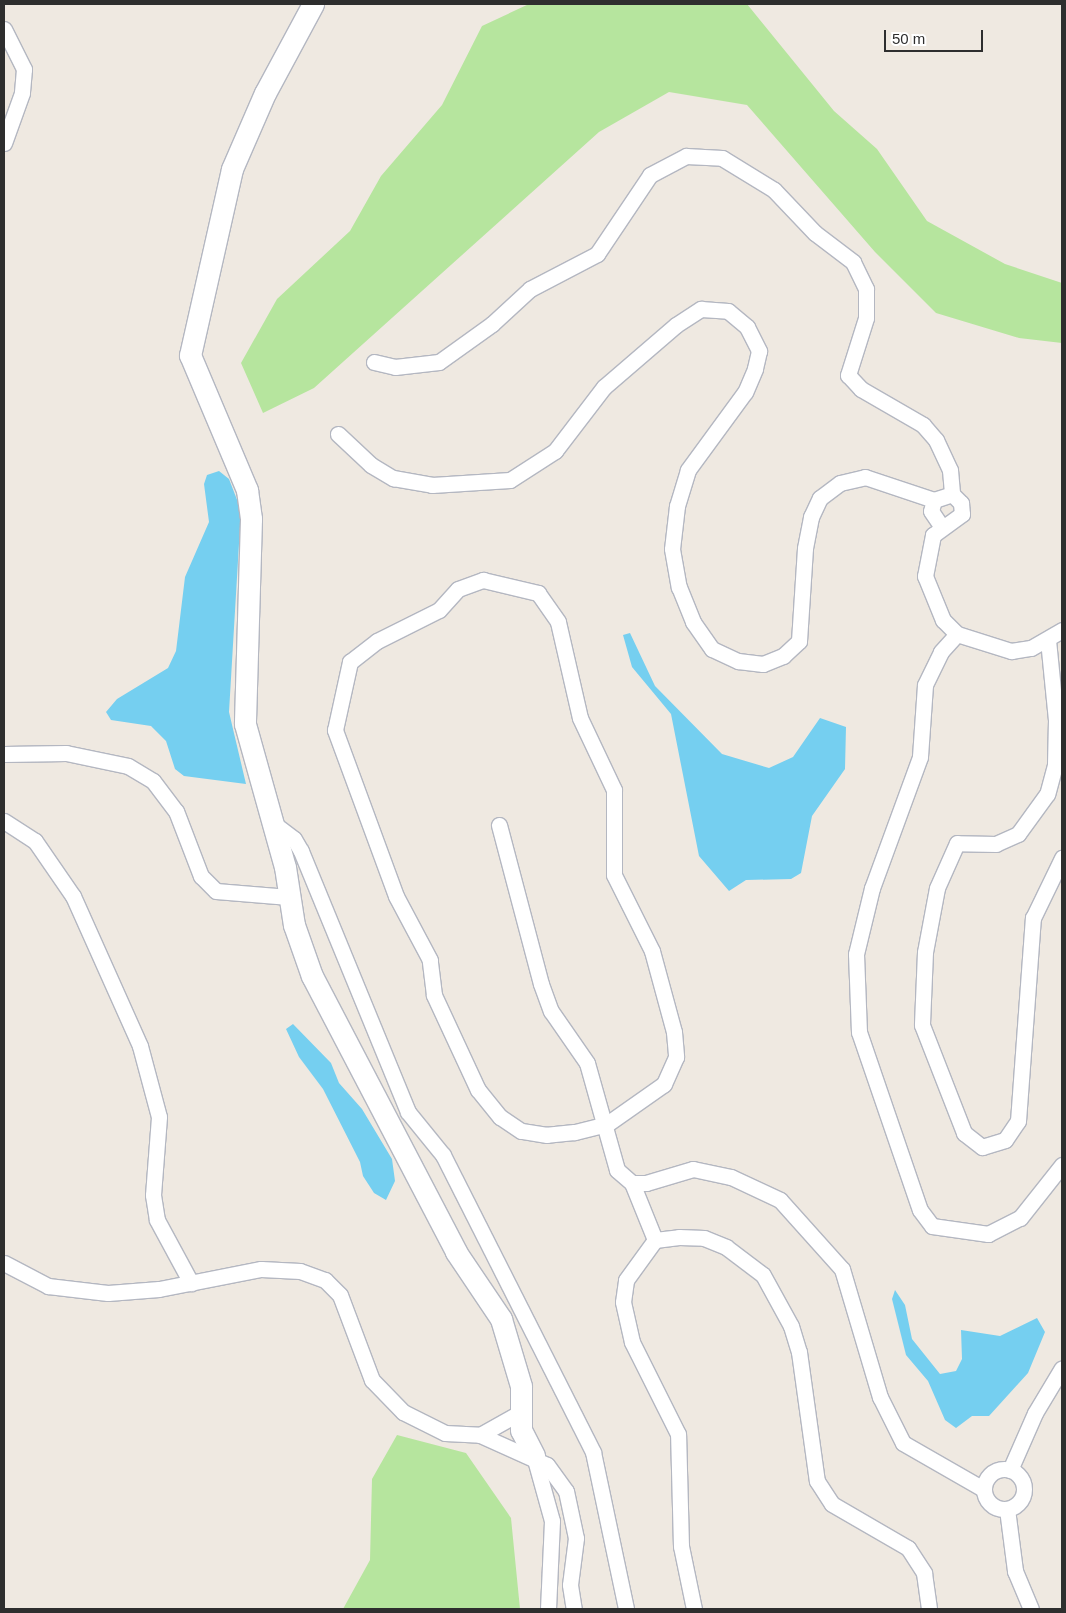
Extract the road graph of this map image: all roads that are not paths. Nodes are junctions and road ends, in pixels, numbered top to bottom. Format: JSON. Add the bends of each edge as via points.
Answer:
{"nodes":[{"id":1,"x":313,"y":4,"type":"edge"},
{"id":2,"x":4,"y":29,"type":"edge"},
{"id":3,"x":4,"y":143,"type":"edge"},
{"id":4,"x":374,"y":362,"type":"dead end"},
{"id":5,"x":338,"y":434,"type":"dead end"},
{"id":6,"x":952,"y":494,"type":"junction"},
{"id":7,"x":934,"y":500,"type":"junction"},
{"id":8,"x":941,"y":526,"type":"junction"},
{"id":9,"x":1062,"y":630,"type":"edge"},
{"id":10,"x":957,"y":634,"type":"junction"},
{"id":11,"x":1048,"y":640,"type":"junction"},
{"id":12,"x":4,"y":754,"type":"edge"},
{"id":13,"x":4,"y":821,"type":"edge"},
{"id":14,"x":272,"y":823,"type":"junction"},
{"id":15,"x":499,"y":825,"type":"dead end"},
{"id":16,"x":1062,"y":858,"type":"edge"},
{"id":17,"x":289,"y":897,"type":"junction"},
{"id":18,"x":607,"y":1124,"type":"junction"},
{"id":19,"x":1062,"y":1165,"type":"edge"},
{"id":20,"x":632,"y":1183,"type":"junction"},
{"id":21,"x":655,"y":1240,"type":"junction"},
{"id":22,"x":4,"y":1263,"type":"edge"},
{"id":23,"x":191,"y":1283,"type":"junction"},
{"id":24,"x":1062,"y":1368,"type":"edge"},
{"id":25,"x":521,"y":1412,"type":"junction"},
{"id":26,"x":480,"y":1435,"type":"junction"},
{"id":27,"x":534,"y":1456,"type":"junction"},
{"id":28,"x":1010,"y":1470,"type":"junction"},
{"id":29,"x":983,"y":1490,"type":"junction"},
{"id":30,"x":1007,"y":1509,"type":"junction"},
{"id":31,"x":548,"y":1609,"type":"edge"},
{"id":32,"x":574,"y":1609,"type":"edge"},
{"id":33,"x":626,"y":1609,"type":"edge"},
{"id":34,"x":694,"y":1609,"type":"edge"},
{"id":35,"x":930,"y":1609,"type":"edge"},
{"id":36,"x":1031,"y":1609,"type":"edge"}],
"edges":[{"from":1,"to":14,"type":"street","via":[[265,93],[232,169],[190,355],[247,490],[251,519],[242,704]]},
{"from":2,"to":3,"type":"street","via":[[24,69],[22,93]]},
{"from":4,"to":6,"type":"street","via":[[395,367],[439,362],[492,324],[530,289],[597,254],[650,175],[686,156],[722,158],[774,190],[814,233],[853,262],[866,289],[866,318],[848,375],[861,389],[923,426],[936,440],[950,470]]},
{"from":5,"to":7,"type":"street","via":[[370,465],[393,478],[432,485],[510,480],[555,451],[604,387],[676,325],[701,309],[728,311],[747,327],[759,351],[755,369],[745,392],[688,470],[677,506],[672,549],[679,587],[693,622],[712,649],[738,661],[763,664],[783,656],[799,641],[805,548],[820,498],[840,483],[864,477]]},
{"from":6,"to":7,"type":"street"},
{"from":6,"to":8,"type":"street","via":[[961,503],[962,514],[953,524]]},
{"from":7,"to":8,"type":"street","via":[[931,511]]},
{"from":8,"to":10,"type":"street","via":[[933,534],[925,576],[943,620]]},
{"from":9,"to":11,"type":"street"},
{"from":10,"to":11,"type":"street","via":[[1011,651]]},
{"from":10,"to":19,"type":"street","via":[[941,652],[926,685],[920,757],[872,888],[858,944],[855,990],[859,1032],[920,1210],[932,1226],[988,1234],[1020,1218]]},
{"from":11,"to":16,"type":"street","via":[[1056,720],[1055,765],[1047,794],[1018,834],[996,844],[957,842],[937,888],[925,952],[922,1025],[964,1133],[982,1147],[1005,1140],[1018,1120],[1033,918]]},
{"from":12,"to":17,"type":"street","via":[[66,752],[128,766],[153,781],[176,811],[202,876],[216,890]]},
{"from":13,"to":23,"type":"street","via":[[35,841],[73,896],[140,1046],[159,1118],[153,1195],[157,1220]]},
{"from":14,"to":17,"type":"street"},
{"from":14,"to":33,"type":"street","via":[[294,839],[301,851],[408,1112],[443,1155],[593,1452]]},
{"from":15,"to":18,"type":"street","via":[[540,984],[551,1011],[587,1062]]},
{"from":17,"to":25,"type":"street","via":[[294,925],[312,976],[456,1252],[501,1319],[521,1386]]},
{"from":18,"to":18,"type":"street","via":[[547,1135],[521,1131],[500,1117],[478,1090],[434,995],[430,960],[396,896],[335,730],[350,662],[377,641],[439,610],[458,589],[483,580],[538,593],[558,622],[580,718],[614,790],[614,875],[652,951],[674,1032],[676,1057],[664,1084]]},
{"from":18,"to":20,"type":"street","via":[[617,1170]]},
{"from":20,"to":21,"type":"street"},
{"from":20,"to":29,"type":"street","via":[[693,1169],[731,1177],[780,1200],[842,1269],[880,1397],[903,1443]]},
{"from":21,"to":34,"type":"street","via":[[626,1280],[624,1310],[632,1342],[678,1434],[681,1546]]},
{"from":21,"to":35,"type":"street","via":[[704,1238],[745,1258],[763,1275],[791,1326],[799,1352],[817,1481],[832,1504],[908,1548],[924,1573]]},
{"from":22,"to":23,"type":"street","via":[[48,1286],[68,1290],[108,1293]]},
{"from":23,"to":26,"type":"street","via":[[261,1268],[300,1271],[325,1280],[340,1295],[380,1394],[403,1412],[445,1433]]},
{"from":24,"to":28,"type":"street","via":[[1035,1413]]},
{"from":25,"to":26,"type":"street","via":[[500,1428]]},
{"from":25,"to":27,"type":"street","via":[[521,1430]]},
{"from":26,"to":27,"type":"street"},
{"from":27,"to":31,"type":"street","via":[[552,1521]]},
{"from":27,"to":32,"type":"street","via":[[548,1465],[566,1491],[574,1518],[570,1585]]},
{"from":28,"to":29,"type":"street","via":[[993,1471]]},
{"from":28,"to":30,"type":"street","via":[[1022,1479],[1024,1492],[1018,1504]]},
{"from":29,"to":30,"type":"street","via":[[988,1502]]},
{"from":30,"to":36,"type":"street","via":[[1015,1571]]}]}
